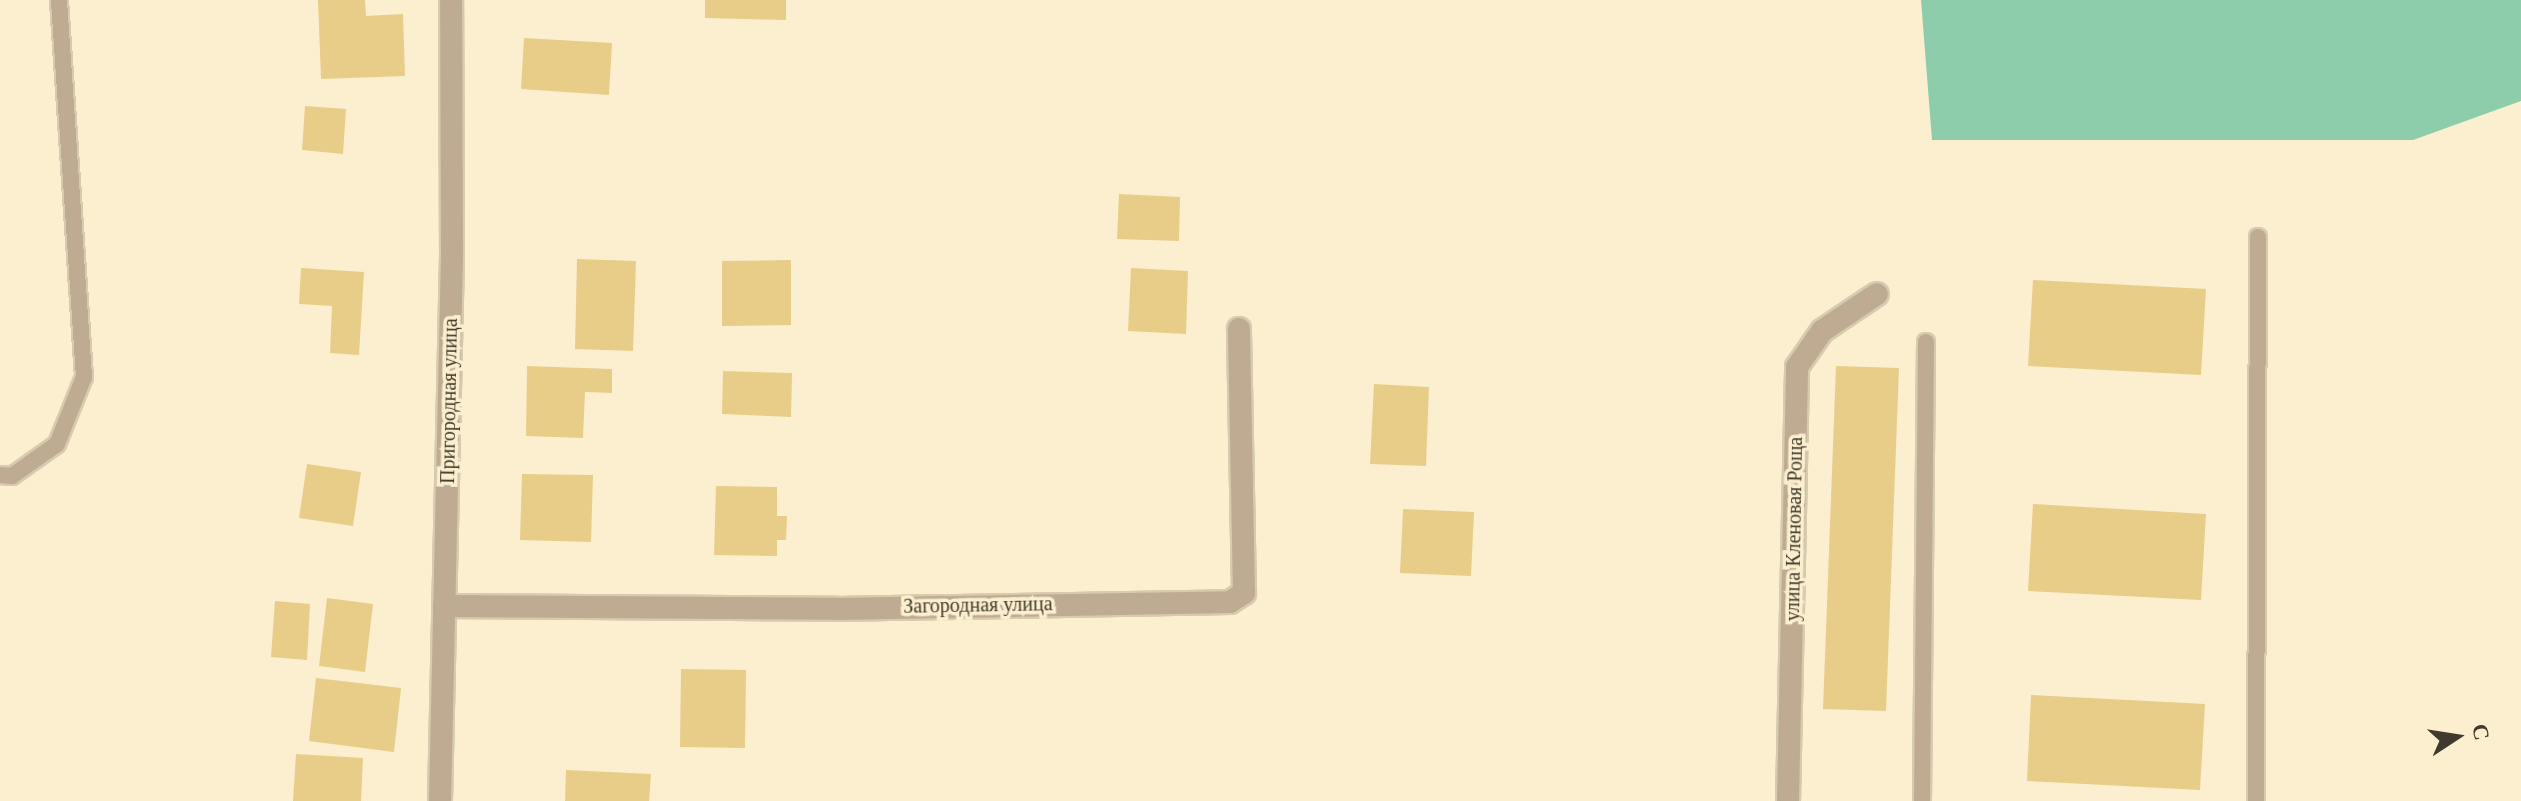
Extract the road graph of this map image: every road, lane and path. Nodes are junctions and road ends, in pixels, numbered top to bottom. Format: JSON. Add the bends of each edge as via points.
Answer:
{"nodes":[{"id":1,"x":59,"y":0,"type":"edge"},
{"id":2,"x":451,"y":0,"type":"edge"},
{"id":3,"x":2258,"y":237,"type":"dead end"},
{"id":4,"x":1877,"y":294,"type":"dead end"},
{"id":5,"x":1239,"y":329,"type":"dead end"},
{"id":6,"x":1926,"y":342,"type":"dead end"},
{"id":7,"x":0,"y":475,"type":"edge"},
{"id":8,"x":444,"y":606,"type":"junction"},
{"id":9,"x":440,"y":801,"type":"edge"},
{"id":10,"x":1788,"y":801,"type":"edge"},
{"id":11,"x":1922,"y":801,"type":"edge"},
{"id":12,"x":2256,"y":801,"type":"edge"}],
"edges":[{"from":1,"to":7,"type":"lane","via":[[84,377],[57,444],[12,476]]},
{"from":2,"to":8,"type":"street","name":"Пригородная улица"},
{"from":3,"to":12,"type":"lane"},
{"from":4,"to":10,"type":"street","name":"улица Кленовая Роща","via":[[1822,331],[1797,367]]},
{"from":5,"to":8,"type":"street","name":"Загородная улица","via":[[1244,593],[1230,602],[836,609]]},
{"from":6,"to":11,"type":"lane"},
{"from":8,"to":9,"type":"street","name":"Пригородная улица"}]}
